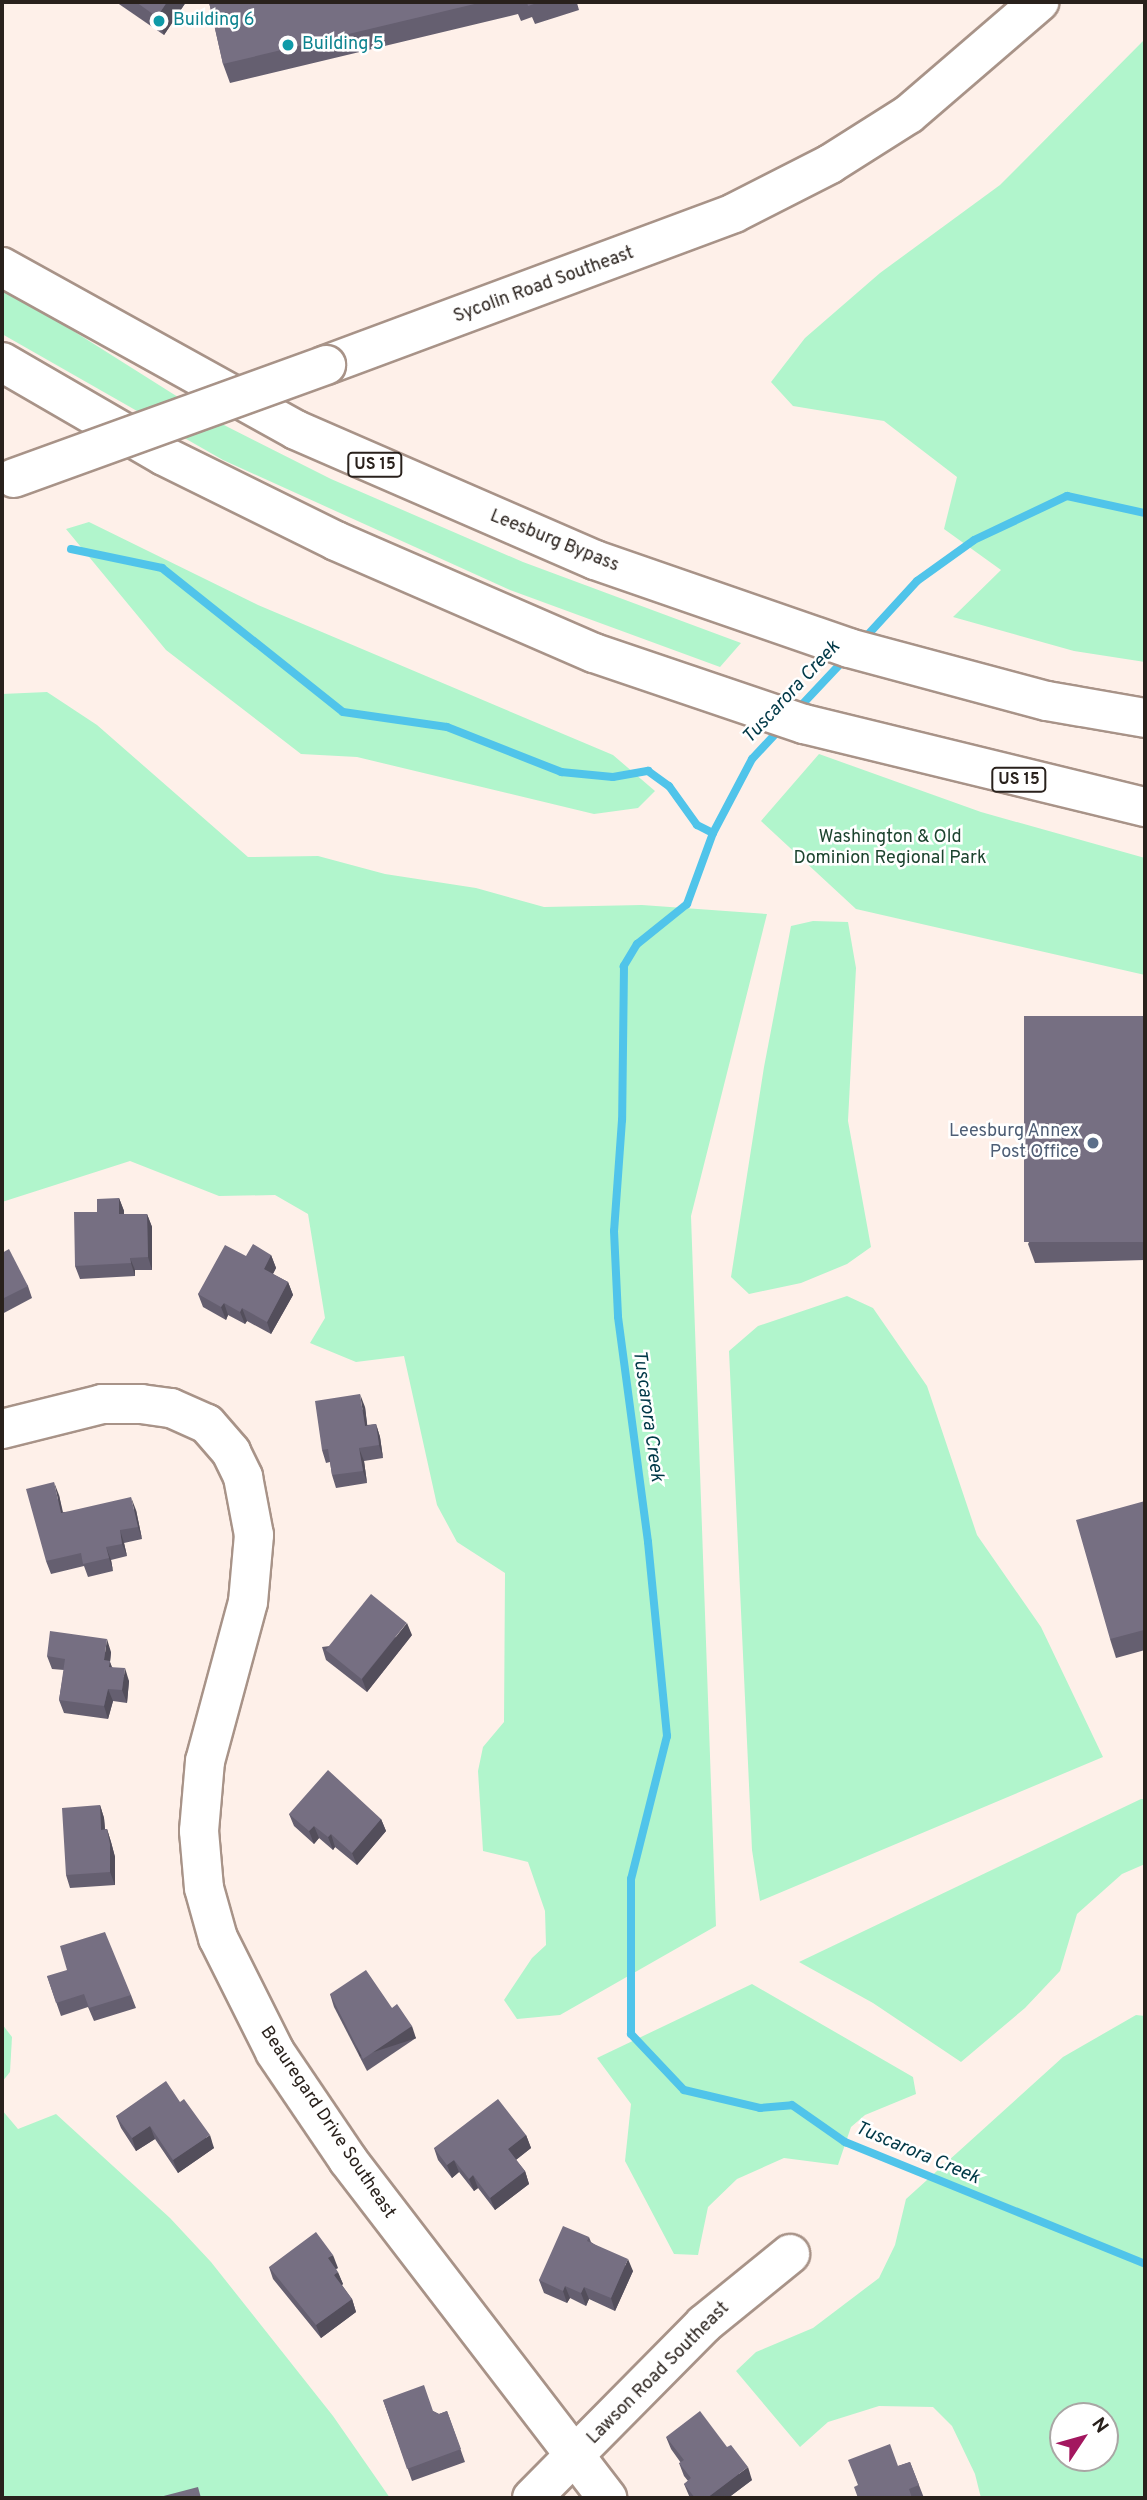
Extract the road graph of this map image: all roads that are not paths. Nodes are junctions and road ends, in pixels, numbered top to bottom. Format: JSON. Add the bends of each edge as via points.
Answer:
{"nodes":[{"id":1,"x":1040,"y":2,"type":"edge"},
{"id":2,"x":2,"y":267,"type":"edge"},
{"id":3,"x":2,"y":362,"type":"edge"},
{"id":4,"x":8,"y":480,"type":"edge"},
{"id":5,"x":1145,"y":718,"type":"edge"},
{"id":6,"x":1145,"y":807,"type":"edge"},
{"id":7,"x":2,"y":1429,"type":"edge"},
{"id":8,"x":790,"y":2255,"type":"dead end"},
{"id":9,"x":576,"y":2457,"type":"junction"},
{"id":10,"x":532,"y":2498,"type":"edge"},
{"id":11,"x":607,"y":2498,"type":"edge"}],
"edges":[{"from":1,"to":4,"type":"main road","name":"Sycolin Road Southeast","bridge":true,"via":[[909,114],[830,164],[734,213]]},
{"from":2,"to":5,"type":"main road","name":"Leesburg Bypass","number":"US 15","via":[[296,430],[595,560],[768,622],[974,682]]},
{"from":3,"to":6,"type":"main road","number":"US 15","via":[[164,456],[336,541],[594,653],[894,749]]},
{"from":7,"to":9,"type":"main road","name":"Beauregard Drive Southeast","via":[[102,1405],[141,1404],[172,1408],[207,1424],[231,1452],[243,1477],[254,1535],[248,1602],[205,1761],[201,1854],[204,1888],[218,1938],[275,2052],[348,2160]]},
{"from":8,"to":9,"type":"main road","name":"Lawson Road Southeast","via":[[705,2324]]},
{"from":9,"to":10,"type":"main road","name":"Lawson Road Southeast"},
{"from":9,"to":11,"type":"main road","name":"Beauregard Drive Southeast"}]}
